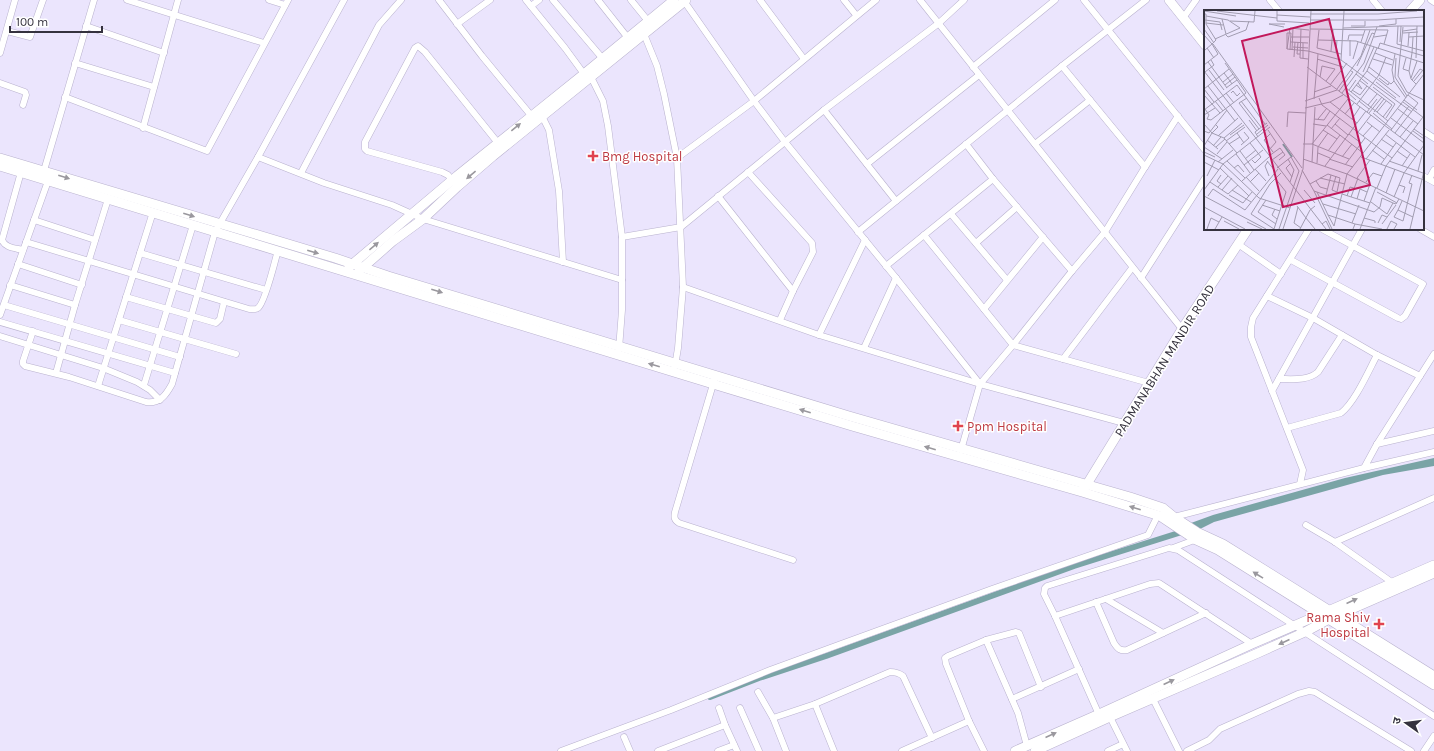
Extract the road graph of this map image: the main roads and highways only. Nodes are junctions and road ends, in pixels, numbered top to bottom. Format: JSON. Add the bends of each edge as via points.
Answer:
{"nodes":[{"id":1,"x":674,"y":0,"type":"edge"},
{"id":2,"x":1169,"y":0,"type":"edge"},
{"id":3,"x":1420,"y":0,"type":"edge"},
{"id":4,"x":685,"y":1,"type":"edge"},
{"id":5,"x":1411,"y":10,"type":"edge"},
{"id":6,"x":635,"y":36,"type":"junction"},
{"id":7,"x":1204,"y":45,"type":"edge"},
{"id":8,"x":588,"y":76,"type":"junction"},
{"id":9,"x":536,"y":118,"type":"junction"},
{"id":10,"x":0,"y":158,"type":"edge"},
{"id":11,"x":0,"y":166,"type":"edge"},
{"id":12,"x":45,"y":177,"type":"junction"},
{"id":13,"x":454,"y":184,"type":"junction"},
{"id":14,"x":217,"y":228,"type":"junction"},
{"id":15,"x":1247,"y":230,"type":"edge"},
{"id":16,"x":352,"y":264,"type":"junction"},
{"id":17,"x":363,"y":268,"type":"junction"},
{"id":18,"x":344,"y":272,"type":"junction"},
{"id":19,"x":355,"y":274,"type":"junction"},
{"id":20,"x":619,"y":351,"type":"junction"},
{"id":21,"x":1084,"y":488,"type":"junction"},
{"id":22,"x":1176,"y":522,"type":"junction"},
{"id":23,"x":1434,"y":565,"type":"edge"},
{"id":24,"x":1434,"y":573,"type":"edge"},
{"id":25,"x":1329,"y":615,"type":"junction"},
{"id":26,"x":1434,"y":676,"type":"edge"},
{"id":27,"x":1434,"y":685,"type":"edge"},
{"id":28,"x":1104,"y":717,"type":"junction"},
{"id":29,"x":1031,"y":748,"type":"edge"},
{"id":30,"x":1015,"y":751,"type":"edge"}],
"edges":[{"from":1,"to":6,"type":"main road","via":[[648,21]]},
{"from":2,"to":7,"type":"main road"},
{"from":3,"to":5,"type":"main road"},
{"from":4,"to":6,"type":"main road"},
{"from":6,"to":8,"type":"main road"},
{"from":6,"to":8,"type":"main road","via":[[603,59]]},
{"from":8,"to":9,"type":"main road"},
{"from":9,"to":13,"type":"main road","one_way":true},
{"from":13,"to":9,"type":"main road","one_way":true,"via":[[498,143]]},
{"from":10,"to":12,"type":"main road"},
{"from":11,"to":12,"type":"main road"},
{"from":12,"to":14,"type":"main road","one_way":true},
{"from":12,"to":14,"type":"main road","via":[[193,225]]},
{"from":16,"to":13,"type":"main road","one_way":true,"via":[[412,214]]},
{"from":13,"to":17,"type":"main road","via":[[422,219]]},
{"from":14,"to":16,"type":"main road","one_way":true},
{"from":14,"to":18,"type":"main road"},
{"from":15,"to":21,"type":"main road","name":"PADMANABHAN MANDIR ROAD","via":[[1182,329]]},
{"from":16,"to":17,"type":"main road"},
{"from":16,"to":18,"type":"main road"},
{"from":17,"to":19,"type":"main road"},
{"from":17,"to":20,"type":"main road","one_way":true},
{"from":18,"to":19,"type":"main road"},
{"from":19,"to":20,"type":"main road"},
{"from":20,"to":21,"type":"main road"},
{"from":22,"to":21,"type":"main road","one_way":true},
{"from":21,"to":22,"type":"main road","via":[[1163,508]]},
{"from":22,"to":25,"type":"main road","via":[[1218,550]]},
{"from":25,"to":23,"type":"main road","one_way":true},
{"from":24,"to":25,"type":"main road"},
{"from":25,"to":26,"type":"main road"},
{"from":25,"to":27,"type":"main road"},
{"from":28,"to":25,"type":"main road","one_way":true,"via":[[1252,644],[1296,625]]},
{"from":25,"to":28,"type":"main road","one_way":true,"via":[[1305,632],[1152,699]]},
{"from":28,"to":29,"type":"main road"},
{"from":29,"to":30,"type":"main road"}]}
